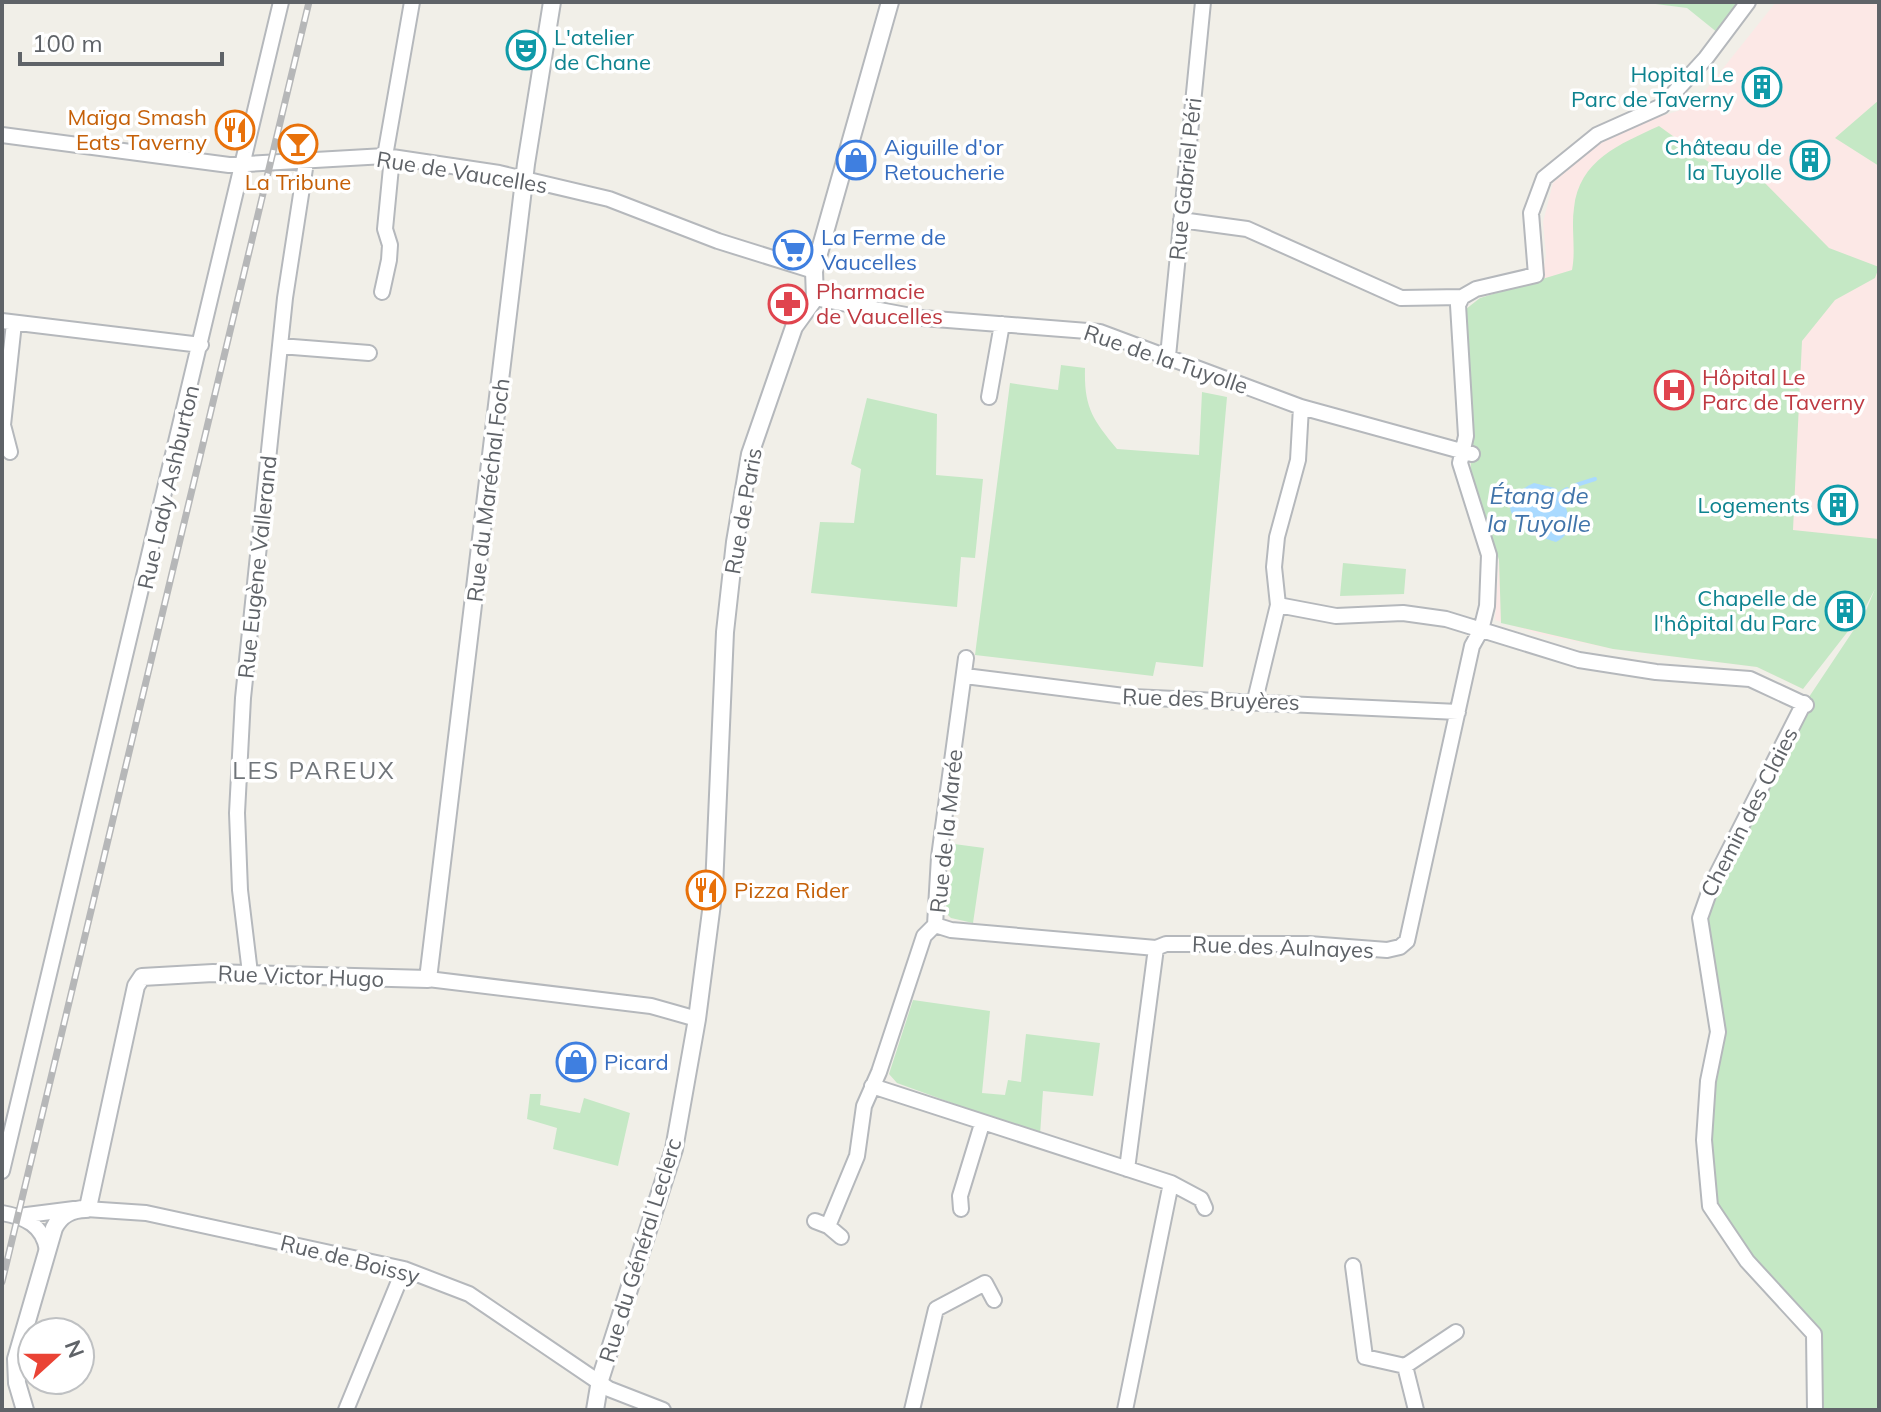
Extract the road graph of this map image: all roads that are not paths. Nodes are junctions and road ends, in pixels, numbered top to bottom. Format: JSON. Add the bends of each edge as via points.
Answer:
{"nodes":[{"id":1,"x":281,"y":2,"type":"edge"},
{"id":2,"x":412,"y":2,"type":"edge"},
{"id":3,"x":552,"y":2,"type":"edge"},
{"id":4,"x":890,"y":2,"type":"edge"},
{"id":5,"x":1203,"y":2,"type":"edge"},
{"id":6,"x":1748,"y":2,"type":"edge"},
{"id":7,"x":2,"y":135,"type":"edge"},
{"id":8,"x":388,"y":156,"type":"junction"},
{"id":9,"x":243,"y":162,"type":"junction"},
{"id":10,"x":306,"y":162,"type":"junction"},
{"id":11,"x":525,"y":178,"type":"junction"},
{"id":12,"x":1181,"y":220,"type":"junction"},
{"id":13,"x":814,"y":271,"type":"junction"},
{"id":14,"x":382,"y":292,"type":"dead end"},
{"id":15,"x":1462,"y":297,"type":"junction"},
{"id":16,"x":815,"y":298,"type":"junction"},
{"id":17,"x":8,"y":322,"type":"edge"},
{"id":18,"x":1002,"y":324,"type":"junction"},
{"id":19,"x":201,"y":345,"type":"junction"},
{"id":20,"x":280,"y":346,"type":"junction"},
{"id":21,"x":369,"y":353,"type":"dead end"},
{"id":22,"x":1168,"y":356,"type":"junction"},
{"id":23,"x":989,"y":397,"type":"dead end"},
{"id":24,"x":1301,"y":407,"type":"junction"},
{"id":25,"x":10,"y":452,"type":"dead end"},
{"id":26,"x":1467,"y":453,"type":"junction"},
{"id":27,"x":1278,"y":605,"type":"junction"},
{"id":28,"x":1481,"y":630,"type":"junction"},
{"id":29,"x":966,"y":658,"type":"dead end"},
{"id":30,"x":965,"y":676,"type":"junction"},
{"id":31,"x":1255,"y":700,"type":"junction"},
{"id":32,"x":1458,"y":712,"type":"junction"},
{"id":33,"x":935,"y":925,"type":"junction"},
{"id":34,"x":1156,"y":948,"type":"junction"},
{"id":35,"x":250,"y":973,"type":"junction"},
{"id":36,"x":428,"y":979,"type":"junction"},
{"id":37,"x":697,"y":1019,"type":"junction"},
{"id":38,"x":693,"y":1043,"type":"joint"},
{"id":39,"x":872,"y":1086,"type":"junction"},
{"id":40,"x":982,"y":1124,"type":"junction"},
{"id":41,"x":1127,"y":1169,"type":"junction"},
{"id":42,"x":2,"y":1171,"type":"edge"},
{"id":43,"x":1171,"y":1183,"type":"junction"},
{"id":44,"x":1205,"y":1208,"type":"dead end"},
{"id":45,"x":80,"y":1209,"type":"junction"},
{"id":46,"x":961,"y":1209,"type":"dead end"},
{"id":47,"x":2,"y":1213,"type":"edge"},
{"id":48,"x":19,"y":1216,"type":"junction"},
{"id":49,"x":841,"y":1237,"type":"dead end"},
{"id":50,"x":47,"y":1250,"type":"junction"},
{"id":51,"x":1353,"y":1266,"type":"dead end"},
{"id":52,"x":404,"y":1269,"type":"junction"},
{"id":53,"x":994,"y":1300,"type":"dead end"},
{"id":54,"x":1456,"y":1332,"type":"dead end"},
{"id":55,"x":1405,"y":1366,"type":"junction"},
{"id":56,"x":600,"y":1380,"type":"junction"},
{"id":57,"x":25,"y":1410,"type":"edge"},
{"id":58,"x":346,"y":1410,"type":"edge"},
{"id":59,"x":595,"y":1410,"type":"edge"},
{"id":60,"x":663,"y":1410,"type":"edge"},
{"id":61,"x":912,"y":1410,"type":"edge"},
{"id":62,"x":1125,"y":1410,"type":"edge"},
{"id":63,"x":1416,"y":1410,"type":"edge"},
{"id":64,"x":1815,"y":1410,"type":"edge"}],
"edges":[{"from":1,"to":9,"type":"street","name":"Rue Lady Ashburton"},
{"from":2,"to":8,"type":"street"},
{"from":3,"to":11,"type":"street","name":"Rue du Maréchal Foch"},
{"from":4,"to":13,"type":"street"},
{"from":5,"to":12,"type":"street","name":"Rue Gabriel Péri"},
{"from":6,"to":15,"type":"street","via":[[1662,106],[1597,135],[1544,178],[1531,213],[1536,275]]},
{"from":7,"to":9,"type":"street","name":"Rue de Vaucelles","via":[[165,158]]},
{"from":8,"to":10,"type":"street","name":"Rue de Vaucelles"},
{"from":8,"to":11,"type":"street","name":"Rue de Vaucelles"},
{"from":8,"to":14,"type":"street","via":[[385,229],[390,245]]},
{"from":9,"to":10,"type":"street","name":"Rue de Vaucelles"},
{"from":9,"to":19,"type":"street","name":"Rue Lady Ashburton"},
{"from":10,"to":20,"type":"street","name":"Rue Eugène Vallerand"},
{"from":11,"to":13,"type":"street","name":"Rue de Vaucelles","via":[[609,199]]},
{"from":11,"to":36,"type":"street","name":"Rue du Maréchal Foch"},
{"from":12,"to":15,"type":"street","via":[[1247,229],[1390,295],[1418,300]]},
{"from":12,"to":22,"type":"street","name":"Rue Gabriel Péri"},
{"from":13,"to":16,"type":"street"},
{"from":15,"to":26,"type":"street","name":"Rue des Aulnayes","via":[[1458,305]]},
{"from":16,"to":18,"type":"street","name":"Rue de la Tuyolle","via":[[922,318]]},
{"from":16,"to":37,"type":"street","name":"Rue de Paris","via":[[794,327],[750,454],[735,542],[725,632],[714,888]]},
{"from":17,"to":19,"type":"street"},
{"from":17,"to":25,"type":"street","via":[[3,425]]},
{"from":18,"to":22,"type":"street","name":"Rue de la Tuyolle","via":[[1100,332]]},
{"from":18,"to":23,"type":"street"},
{"from":19,"to":42,"type":"street","name":"Rue Lady Ashburton"},
{"from":20,"to":21,"type":"street"},
{"from":20,"to":35,"type":"street","name":"Rue Eugène Vallerand","via":[[242,713],[237,813]]},
{"from":22,"to":24,"type":"street","name":"Rue de la Tuyolle"},
{"from":24,"to":26,"type":"street","name":"Rue de la Tuyolle"},
{"from":24,"to":27,"type":"street","via":[[1298,460],[1277,537]]},
{"from":26,"to":28,"type":"street","name":"Rue des Aulnayes","via":[[1460,463],[1489,555]]},
{"from":27,"to":28,"type":"street","via":[[1336,616],[1403,613]]},
{"from":27,"to":31,"type":"street"},
{"from":28,"to":32,"type":"street","name":"Rue des Aulnayes","via":[[1472,646]]},
{"from":28,"to":64,"type":"street","name":"Chemin des Claies","via":[[1579,660],[1750,679],[1805,704],[1702,906],[1701,930],[1718,1032],[1704,1140],[1710,1206],[1747,1261],[1814,1334]]},
{"from":29,"to":30,"type":"street","name":"Rue de la Marée"},
{"from":30,"to":31,"type":"street","name":"Rue des Bruyères","via":[[1132,697]]},
{"from":30,"to":33,"type":"street","name":"Rue de la Marée","via":[[939,857]]},
{"from":31,"to":32,"type":"street","name":"Rue des Bruyères"},
{"from":32,"to":34,"type":"street","name":"Rue des Aulnayes","via":[[1410,932],[1400,947],[1238,943]]},
{"from":33,"to":34,"type":"street"},
{"from":33,"to":39,"type":"street","name":"Rue de la Marée","via":[[924,936]]},
{"from":34,"to":41,"type":"street"},
{"from":35,"to":36,"type":"street","name":"Rue Victor Hugo"},
{"from":35,"to":45,"type":"street","name":"Rue Victor Hugo","via":[[151,974],[139,980]]},
{"from":36,"to":37,"type":"street","name":"Rue Victor Hugo","via":[[651,1006]]},
{"from":37,"to":38,"type":"street","name":"Rue de Paris"},
{"from":38,"to":56,"type":"street","name":"Rue du Général Leclerc","via":[[672,1157]]},
{"from":39,"to":40,"type":"street"},
{"from":39,"to":49,"type":"street","name":"Rue de la Marée","via":[[857,1156],[822,1224]]},
{"from":40,"to":41,"type":"street"},
{"from":40,"to":46,"type":"street","via":[[960,1196]]},
{"from":41,"to":43,"type":"street"},
{"from":43,"to":44,"type":"street","via":[[1201,1199]]},
{"from":43,"to":62,"type":"street"},
{"from":45,"to":48,"type":"street","name":"Rue de Boissy"},
{"from":45,"to":50,"type":"street","via":[[57,1222]]},
{"from":45,"to":52,"type":"street","name":"Rue de Boissy","via":[[146,1213]]},
{"from":47,"to":48,"type":"street","name":"Rue de Boissy"},
{"from":48,"to":50,"type":"street","via":[[42,1231]]},
{"from":50,"to":57,"type":"street","via":[[16,1359]]},
{"from":51,"to":55,"type":"street","via":[[1365,1357]]},
{"from":52,"to":56,"type":"street","name":"Rue de Boissy","via":[[469,1294]]},
{"from":52,"to":58,"type":"street"},
{"from":53,"to":61,"type":"street","via":[[985,1283],[936,1309]]},
{"from":54,"to":55,"type":"street"},
{"from":55,"to":63,"type":"street"},
{"from":56,"to":59,"type":"street","name":"Rue du Général Leclerc"},
{"from":56,"to":60,"type":"street","name":"Rue de Boissy","via":[[609,1389]]}]}
